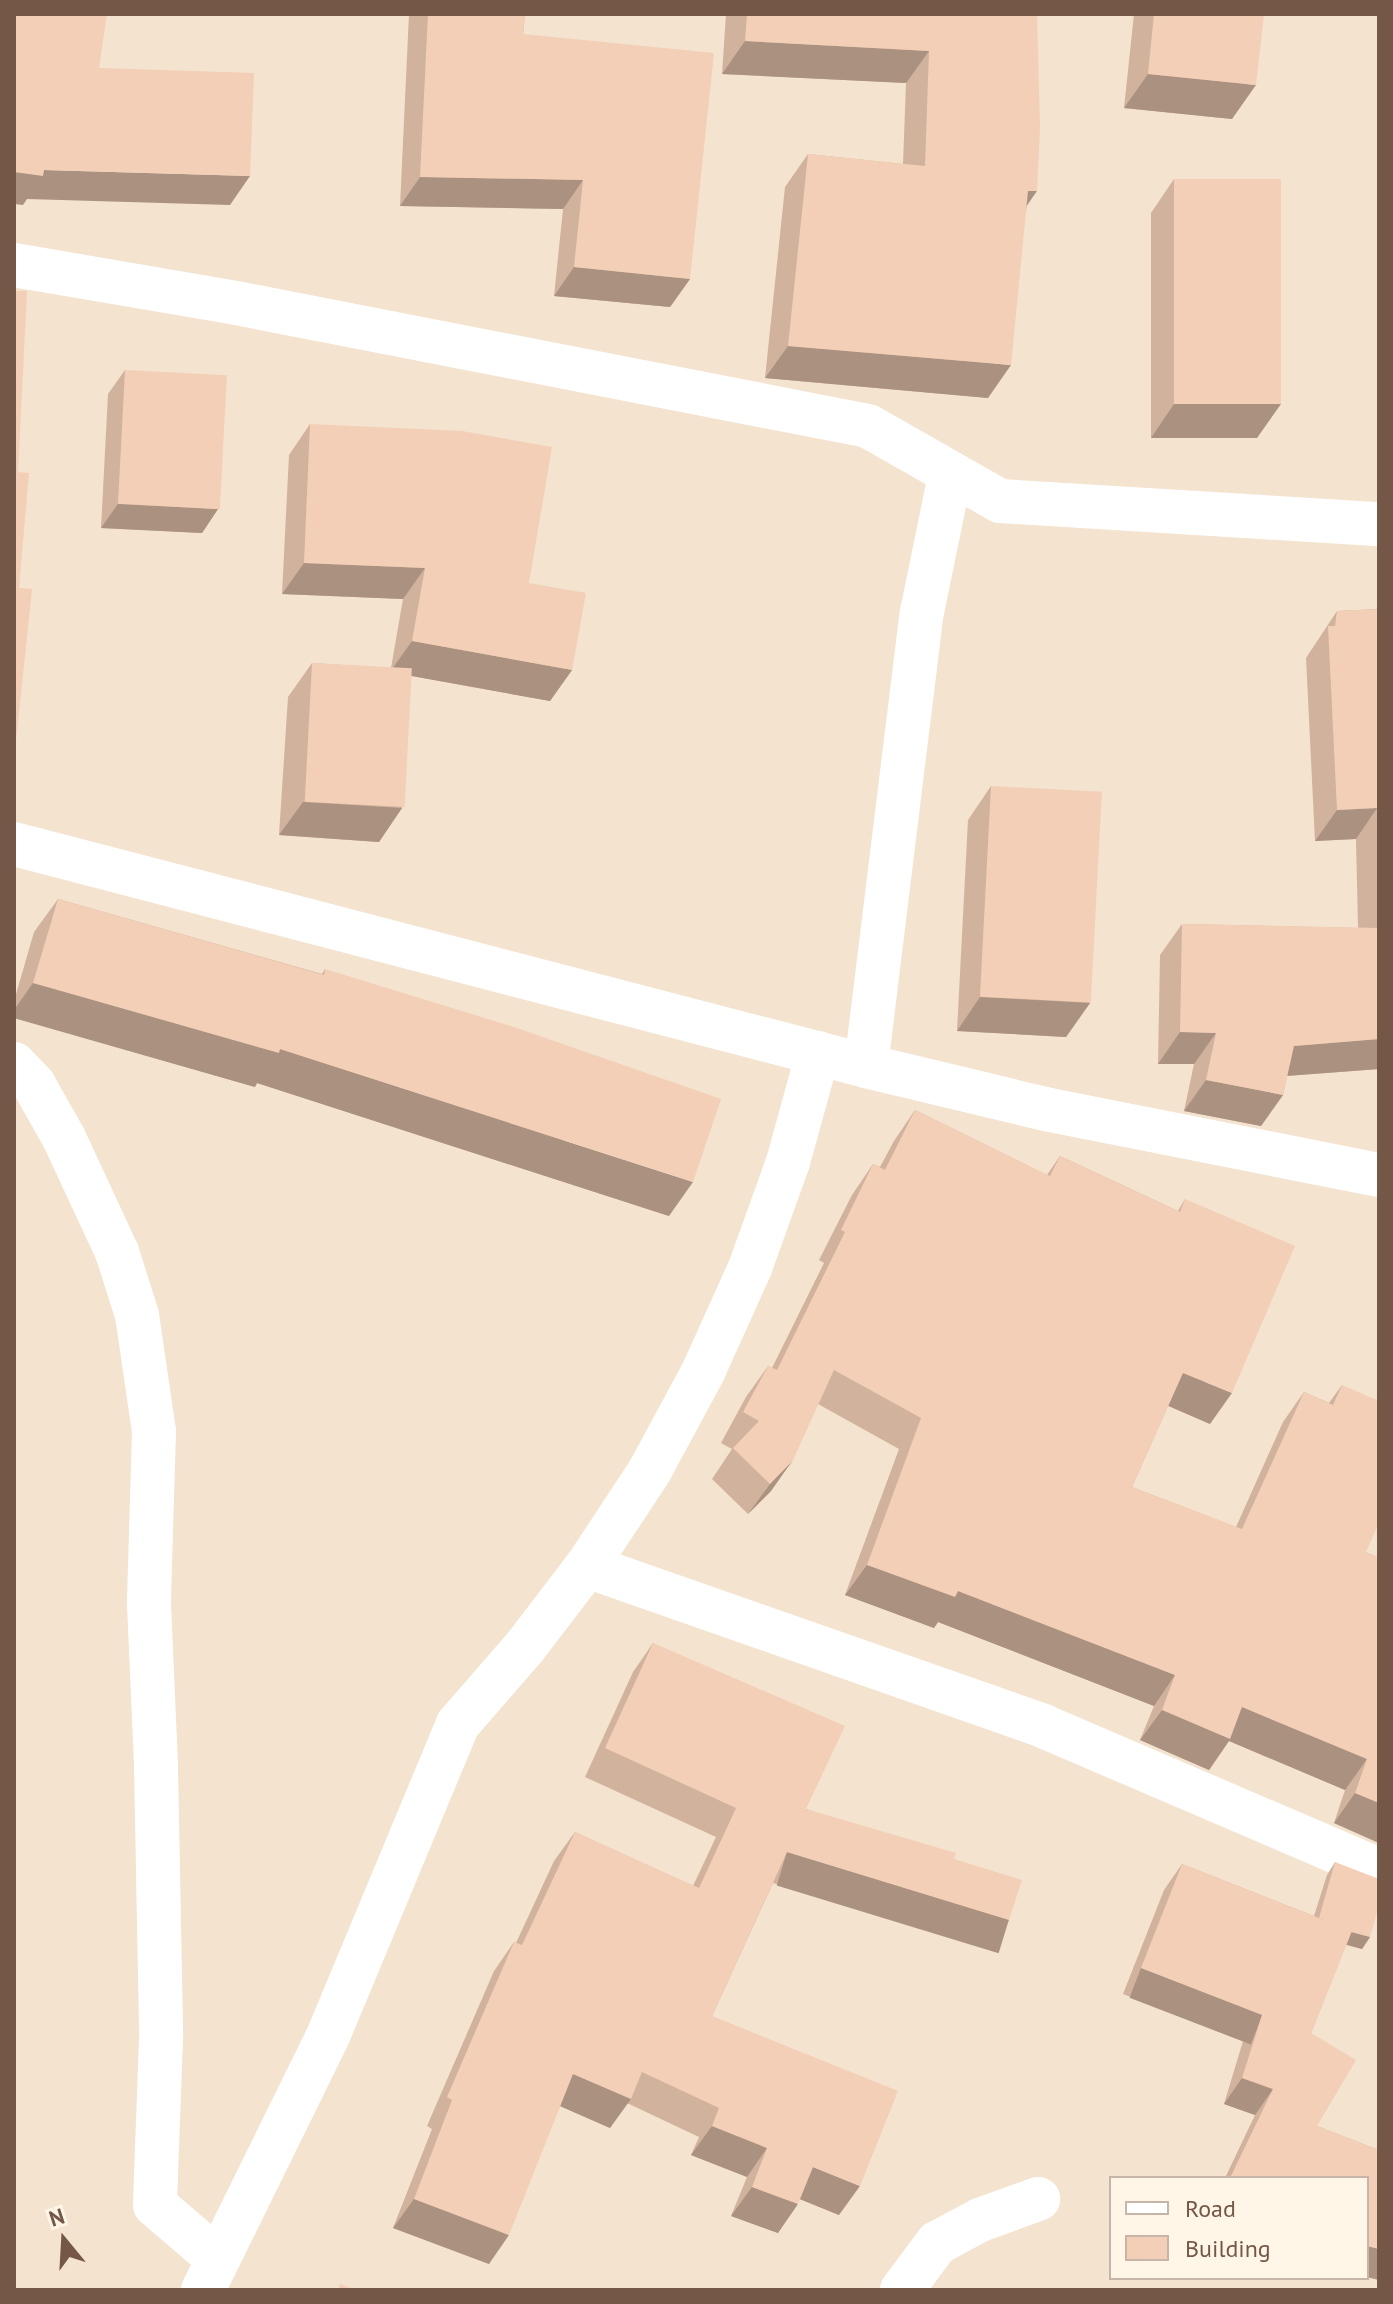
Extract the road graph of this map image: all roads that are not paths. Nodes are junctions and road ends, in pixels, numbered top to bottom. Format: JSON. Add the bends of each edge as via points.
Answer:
{"nodes":[{"id":1,"x":14,"y":265,"type":"edge"},
{"id":2,"x":950,"y":476,"type":"junction"},
{"id":3,"x":1379,"y":524,"type":"edge"},
{"id":4,"x":14,"y":844,"type":"edge"},
{"id":5,"x":818,"y":1053,"type":"junction"},
{"id":6,"x":14,"y":1064,"type":"edge"},
{"id":7,"x":866,"y":1066,"type":"junction"},
{"id":8,"x":1379,"y":1175,"type":"edge"},
{"id":9,"x":587,"y":1566,"type":"junction"},
{"id":10,"x":1379,"y":1870,"type":"edge"},
{"id":11,"x":1038,"y":2199,"type":"dead end"},
{"id":12,"x":211,"y":2274,"type":"edge"},
{"id":13,"x":902,"y":2290,"type":"edge"}],
"edges":[{"from":1,"to":2,"type":"street","via":[[868,426]]},
{"from":2,"to":3,"type":"street","via":[[1000,501]]},
{"from":2,"to":7,"type":"street","via":[[922,612]]},
{"from":4,"to":5,"type":"street"},
{"from":5,"to":7,"type":"street"},
{"from":5,"to":9,"type":"street","via":[[788,1162],[750,1268],[703,1372],[649,1472]]},
{"from":6,"to":12,"type":"street","via":[[34,1085],[64,1138],[117,1252],[137,1315],[154,1431],[149,1604],[161,2039],[155,2205]]},
{"from":7,"to":8,"type":"street","via":[[1045,1109]]},
{"from":9,"to":10,"type":"street","via":[[1043,1726]]},
{"from":9,"to":12,"type":"street","via":[[458,1724],[328,2036]]},
{"from":11,"to":13,"type":"street","via":[[937,2243]]}]}
